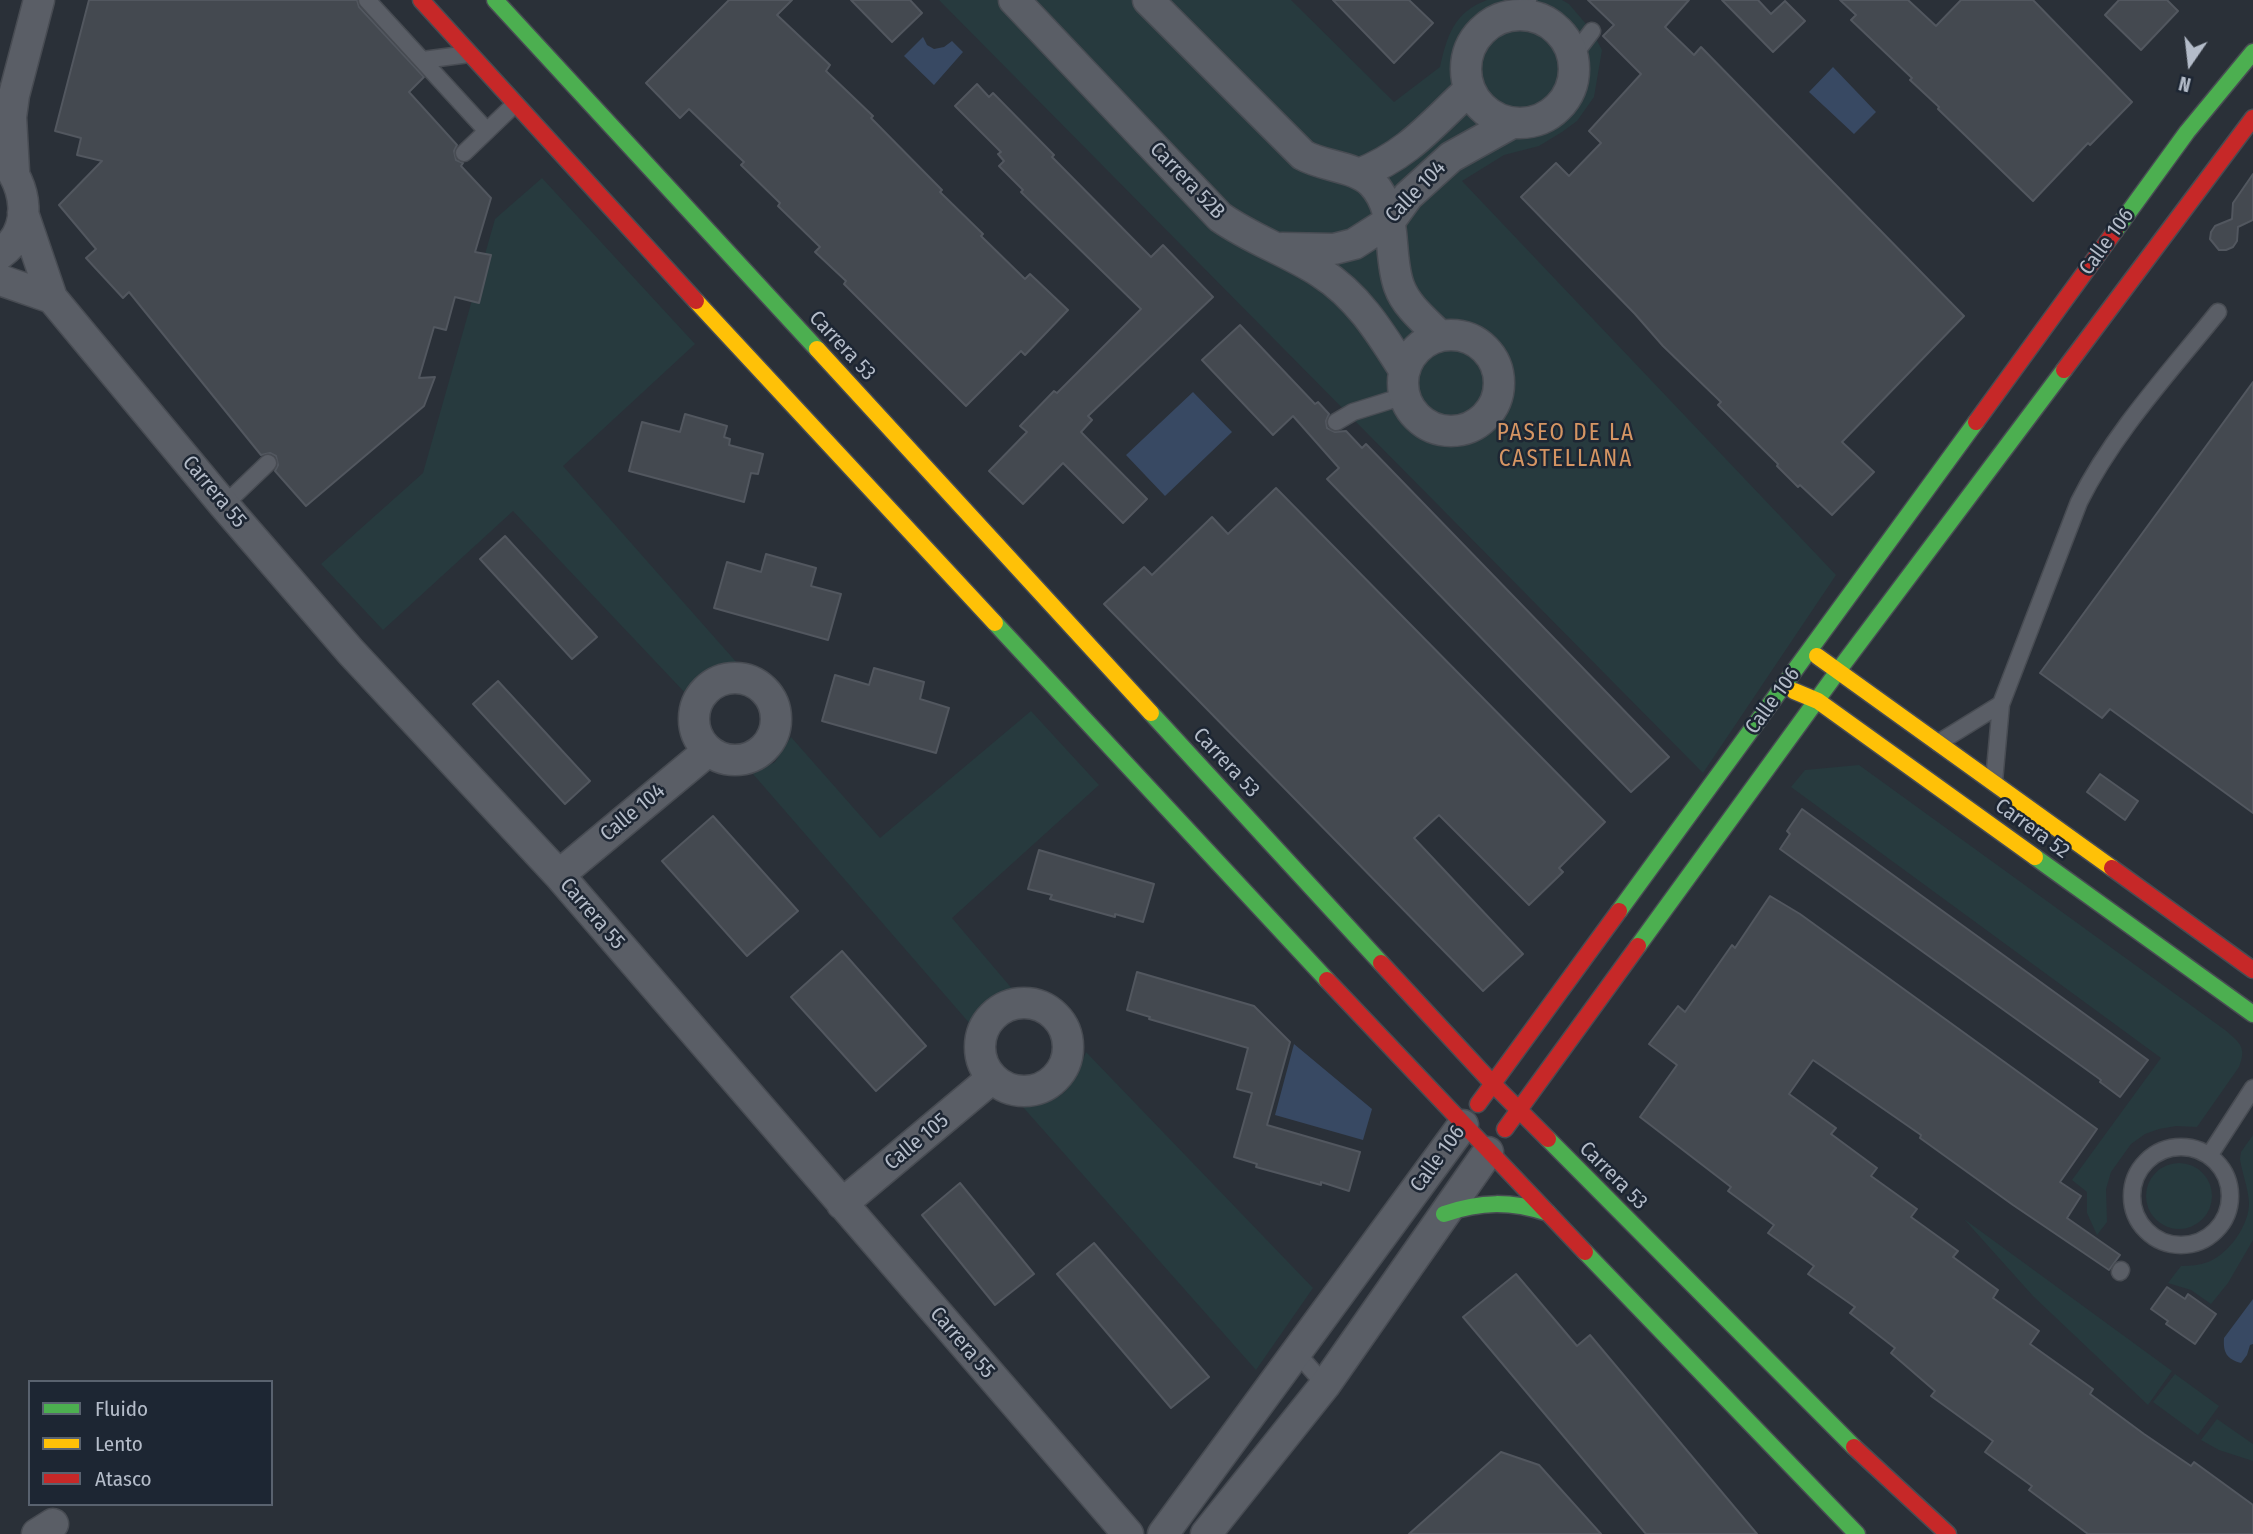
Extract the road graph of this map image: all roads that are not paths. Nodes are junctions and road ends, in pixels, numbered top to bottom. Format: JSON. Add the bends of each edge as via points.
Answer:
{"nodes":[{"id":1,"x":39,"y":0,"type":"edge"},
{"id":2,"x":367,"y":0,"type":"edge"},
{"id":3,"x":421,"y":0,"type":"edge"},
{"id":4,"x":495,"y":0,"type":"edge"},
{"id":5,"x":1014,"y":0,"type":"edge"},
{"id":6,"x":1148,"y":0,"type":"edge"},
{"id":7,"x":1527,"y":8,"type":"edge"},
{"id":8,"x":1592,"y":31,"type":"dead end"},
{"id":9,"x":2253,"y":52,"type":"edge"},
{"id":10,"x":471,"y":54,"type":"junction"},
{"id":11,"x":1573,"y":56,"type":"junction"},
{"id":12,"x":422,"y":60,"type":"junction"},
{"id":13,"x":1469,"y":90,"type":"junction"},
{"id":14,"x":516,"y":103,"type":"junction"},
{"id":15,"x":2253,"y":118,"type":"edge"},
{"id":16,"x":1512,"y":123,"type":"junction"},
{"id":17,"x":486,"y":131,"type":"junction"},
{"id":18,"x":464,"y":153,"type":"dead end"},
{"id":19,"x":7,"y":163,"type":"edge"},
{"id":20,"x":1359,"y":174,"type":"junction"},
{"id":21,"x":23,"y":213,"type":"junction"},
{"id":22,"x":1391,"y":221,"type":"junction"},
{"id":23,"x":1275,"y":248,"type":"junction"},
{"id":24,"x":0,"y":254,"type":"edge"},
{"id":25,"x":0,"y":280,"type":"edge"},
{"id":26,"x":52,"y":298,"type":"junction"},
{"id":27,"x":2218,"y":312,"type":"dead end"},
{"id":28,"x":1440,"y":336,"type":"junction"},
{"id":29,"x":1404,"y":383,"type":"junction"},
{"id":30,"x":1336,"y":422,"type":"dead end"},
{"id":31,"x":268,"y":463,"type":"dead end"},
{"id":32,"x":224,"y":505,"type":"junction"},
{"id":33,"x":1809,"y":650,"type":"junction"},
{"id":34,"x":1838,"y":671,"type":"junction"},
{"id":35,"x":1783,"y":686,"type":"junction"},
{"id":36,"x":1818,"y":701,"type":"junction"},
{"id":37,"x":2001,"y":704,"type":"junction"},
{"id":38,"x":708,"y":751,"type":"dead end"},
{"id":39,"x":1928,"y":758,"type":"junction"},
{"id":40,"x":1994,"y":783,"type":"junction"},
{"id":41,"x":558,"y":875,"type":"junction"},
{"id":42,"x":2253,"y":970,"type":"edge"},
{"id":43,"x":2251,"y":1007,"type":"edge"},
{"id":44,"x":991,"y":1079,"type":"dead end"},
{"id":45,"x":1493,"y":1084,"type":"junction"},
{"id":46,"x":2253,"y":1088,"type":"edge"},
{"id":47,"x":1518,"y":1110,"type":"junction"},
{"id":48,"x":1463,"y":1125,"type":"junction"},
{"id":49,"x":1488,"y":1152,"type":"junction"},
{"id":50,"x":2209,"y":1156,"type":"junction"},
{"id":51,"x":842,"y":1204,"type":"junction"},
{"id":52,"x":1548,"y":1213,"type":"junction"},
{"id":53,"x":1444,"y":1214,"type":"junction"},
{"id":54,"x":1297,"y":1353,"type":"junction"},
{"id":55,"x":1325,"y":1385,"type":"junction"},
{"id":56,"x":1203,"y":1482,"type":"junction"},
{"id":57,"x":1119,"y":1524,"type":"edge"},
{"id":58,"x":1163,"y":1534,"type":"edge"},
{"id":59,"x":1206,"y":1534,"type":"edge"},
{"id":60,"x":1857,"y":1534,"type":"edge"},
{"id":61,"x":1948,"y":1534,"type":"edge"}],
"edges":[{"from":1,"to":19,"type":"street","name":"Carrera 55","via":[[14,95]]},
{"from":2,"to":12,"type":"lane"},
{"from":3,"to":10,"type":"main road"},
{"from":4,"to":45,"type":"main road","name":"Carrera 53"},
{"from":5,"to":23,"type":"street","name":"Carrera 52B","via":[[1220,217]]},
{"from":6,"to":20,"type":"street","via":[[1303,155]]},
{"from":7,"to":11,"type":"street","via":[[1556,28]]},
{"from":7,"to":13,"type":"street","via":[[1496,20],[1477,36],[1466,58]]},
{"from":8,"to":11,"type":"lane"},
{"from":9,"to":33,"type":"main road","name":"Calle 106","via":[[2187,132]]},
{"from":10,"to":12,"type":"lane"},
{"from":10,"to":14,"type":"main road"},
{"from":11,"to":16,"type":"street","name":"Calle 104","via":[[1570,90],[1561,105],[1547,117]]},
{"from":12,"to":17,"type":"lane"},
{"from":13,"to":16,"type":"street","via":[[1479,106]]},
{"from":13,"to":20,"type":"street","name":"Calle 104","via":[[1402,153]]},
{"from":14,"to":17,"type":"lane"},
{"from":14,"to":48,"type":"main road"},
{"from":15,"to":34,"type":"main road","name":"Calle 106"},
{"from":16,"to":22,"type":"street","name":"Calle 104","via":[[1451,157],[1422,181]]},
{"from":17,"to":18,"type":"lane"},
{"from":19,"to":21,"type":"street","name":"Carrera 55","via":[[22,191]]},
{"from":20,"to":22,"type":"street","via":[[1379,192]]},
{"from":21,"to":24,"type":"street","via":[[18,233]]},
{"from":21,"to":26,"type":"street","name":"Carrera 55"},
{"from":22,"to":23,"type":"street","name":"Calle 104","via":[[1354,244],[1334,249]]},
{"from":22,"to":28,"type":"street","via":[[1393,266],[1400,289]]},
{"from":23,"to":29,"type":"street","name":"Carrera 52B","via":[[1343,288],[1367,313]]},
{"from":25,"to":26,"type":"street"},
{"from":26,"to":32,"type":"street","name":"Carrera 55"},
{"from":27,"to":37,"type":"lane","via":[[2093,473]]},
{"from":28,"to":29,"type":"street","via":[[1417,348]]},
{"from":28,"to":29,"type":"street","name":"Carrera 52B","via":[[1477,343],[1494,362],[1499,388],[1489,413],[1468,428],[1441,431],[1418,419]]},
{"from":29,"to":30,"type":"lane"},
{"from":31,"to":32,"type":"lane"},
{"from":32,"to":41,"type":"street","name":"Carrera 55","via":[[351,652]]},
{"from":33,"to":34,"type":"main road","name":"Carrera 52"},
{"from":33,"to":35,"type":"main road","name":"Calle 106"},
{"from":34,"to":36,"type":"main road","name":"Calle 106"},
{"from":34,"to":39,"type":"main road","name":"Carrera 52"},
{"from":35,"to":36,"type":"main road","name":"Carrera 52"},
{"from":35,"to":45,"type":"main road","name":"Calle 106"},
{"from":36,"to":39,"type":"main road","name":"Carrera 52"},
{"from":36,"to":47,"type":"main road","name":"Calle 106"},
{"from":37,"to":39,"type":"lane"},
{"from":37,"to":40,"type":"lane"},
{"from":38,"to":41,"type":"street","name":"Calle 104"},
{"from":39,"to":40,"type":"main road","name":"Carrera 52"},
{"from":39,"to":43,"type":"main road","name":"Carrera 52"},
{"from":40,"to":42,"type":"main road","name":"Carrera 52"},
{"from":41,"to":51,"type":"street","name":"Carrera 55"},
{"from":44,"to":51,"type":"street","name":"Calle 105"},
{"from":45,"to":47,"type":"main road","name":"Carrera 53"},
{"from":45,"to":48,"type":"main road","name":"Calle 106"},
{"from":46,"to":50,"type":"lane"},
{"from":47,"to":49,"type":"main road","name":"Calle 106"},
{"from":47,"to":61,"type":"main road","name":"Carrera 53","via":[[1884,1477]]},
{"from":48,"to":49,"type":"main road"},
{"from":48,"to":54,"type":"street","name":"Calle 106"},
{"from":49,"to":52,"type":"main road"},
{"from":49,"to":53,"type":"street","name":"Calle 106"},
{"from":50,"to":50,"type":"lane","via":[[2177,1147],[2147,1160],[2132,1189],[2133,1206],[2150,1234],[2179,1245],[2202,1240],[2221,1226],[2228,1212],[2229,1189],[2221,1167]]},
{"from":51,"to":57,"type":"street","name":"Carrera 55"},
{"from":52,"to":53,"type":"main road","via":[[1496,1201]]},
{"from":52,"to":60,"type":"main road"},
{"from":53,"to":55,"type":"street","name":"Calle 106"},
{"from":54,"to":55,"type":"lane"},
{"from":54,"to":56,"type":"street","name":"Calle 106"},
{"from":55,"to":59,"type":"street","name":"Calle 106"},
{"from":56,"to":57,"type":"street","name":"Calle 106","via":[[1185,1502],[1161,1515]]},
{"from":56,"to":58,"type":"street","name":"Calle 106"}]}
